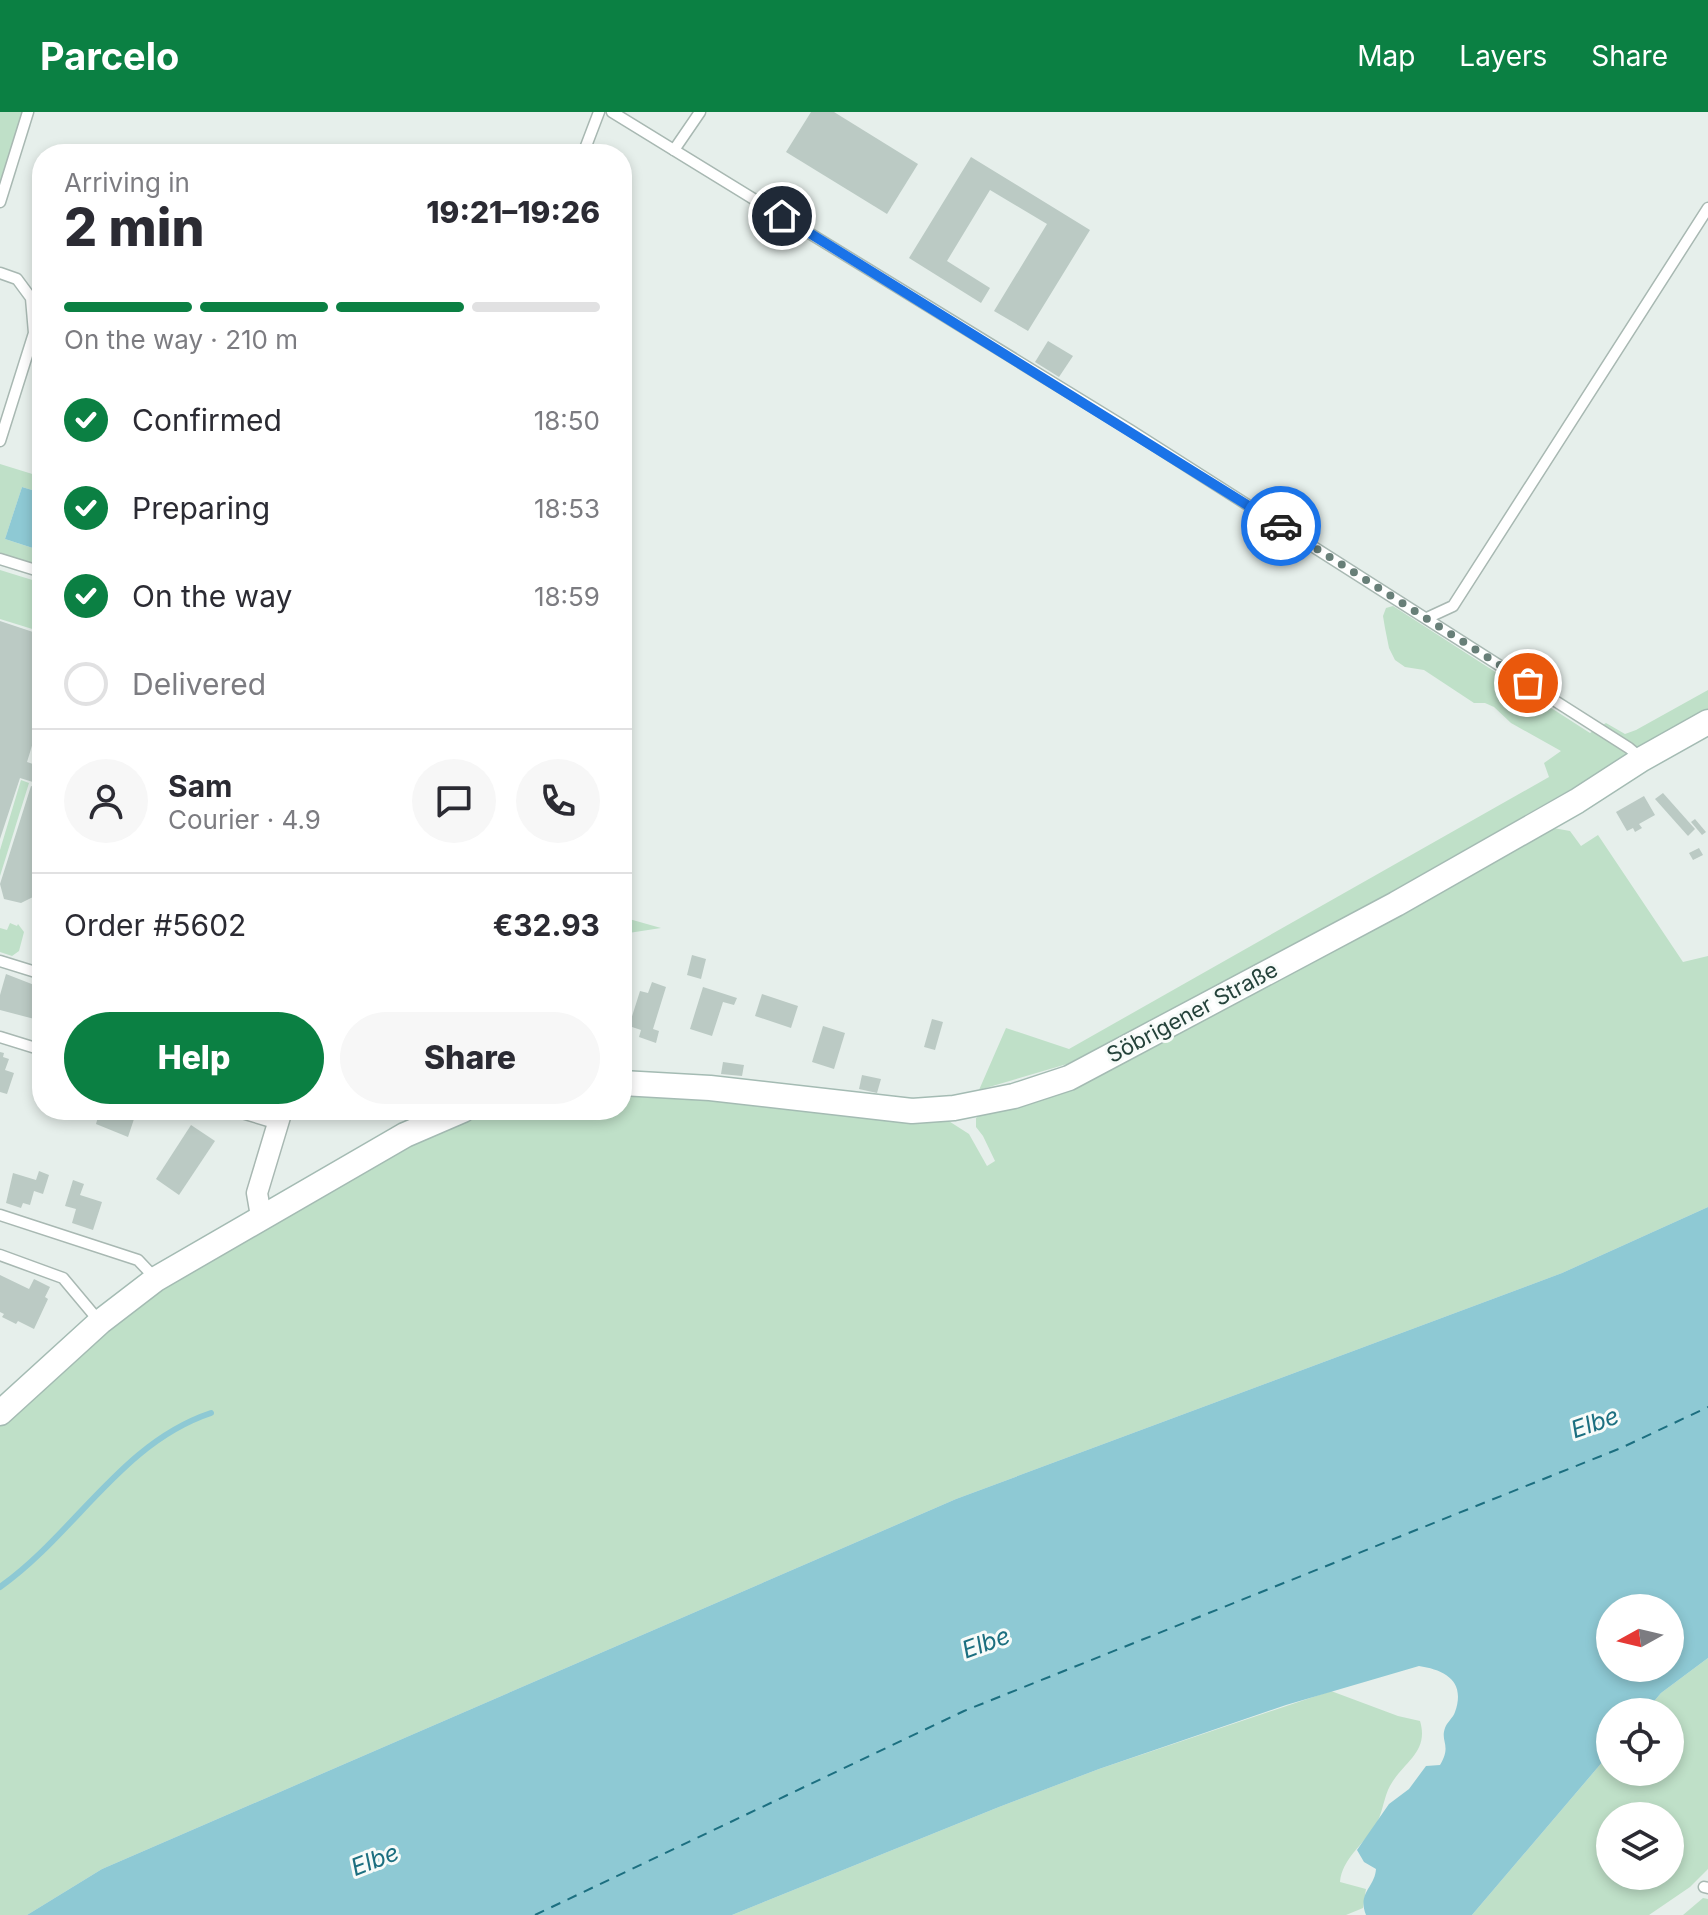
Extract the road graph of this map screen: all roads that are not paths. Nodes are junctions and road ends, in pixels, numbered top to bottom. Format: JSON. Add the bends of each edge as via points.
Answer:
{"nodes":[{"id":1,"x":28,"y":112,"type":"edge"},
{"id":2,"x":599,"y":112,"type":"edge"},
{"id":3,"x":612,"y":112,"type":"edge"},
{"id":4,"x":700,"y":112,"type":"edge"},
{"id":5,"x":587,"y":144,"type":"edge"},
{"id":6,"x":674,"y":150,"type":"junction"},
{"id":7,"x":0,"y":202,"type":"edge"},
{"id":8,"x":1708,"y":208,"type":"edge"},
{"id":9,"x":0,"y":273,"type":"edge"},
{"id":10,"x":32,"y":310,"type":"edge"},
{"id":11,"x":32,"y":339,"type":"edge"},
{"id":12,"x":0,"y":441,"type":"edge"},
{"id":13,"x":0,"y":559,"type":"edge"},
{"id":14,"x":32,"y":569,"type":"edge"},
{"id":15,"x":1427,"y":618,"type":"junction"},
{"id":16,"x":1708,"y":722,"type":"edge"},
{"id":17,"x":1642,"y":759,"type":"junction"},
{"id":18,"x":0,"y":961,"type":"edge"},
{"id":19,"x":32,"y":971,"type":"edge"},
{"id":20,"x":0,"y":1037,"type":"edge"},
{"id":21,"x":32,"y":1047,"type":"edge"},
{"id":22,"x":632,"y":1084,"type":"edge"},
{"id":23,"x":279,"y":1120,"type":"edge"},
{"id":24,"x":440,"y":1120,"type":"edge"},
{"id":25,"x":0,"y":1215,"type":"edge"},
{"id":26,"x":261,"y":1216,"type":"junction"},
{"id":27,"x":0,"y":1255,"type":"edge"},
{"id":28,"x":156,"y":1279,"type":"junction"},
{"id":29,"x":100,"y":1322,"type":"junction"},
{"id":30,"x":0,"y":1413,"type":"edge"}],
"edges":[{"from":1,"to":7,"type":"lane"},
{"from":2,"to":5,"type":"lane"},
{"from":3,"to":6,"type":"lane"},
{"from":4,"to":6,"type":"lane"},
{"from":6,"to":15,"type":"lane"},
{"from":8,"to":15,"type":"lane","via":[[1453,606]]},
{"from":9,"to":10,"type":"lane","via":[[17,279],[31,298]]},
{"from":11,"to":12,"type":"lane"},
{"from":13,"to":14,"type":"lane"},
{"from":15,"to":17,"type":"lane"},
{"from":16,"to":17,"type":"street","name":"Söbrigener Straße"},
{"from":17,"to":22,"type":"street","name":"Söbrigener Straße","via":[[1396,904],[1069,1078],[1014,1096],[954,1108],[894,1110]]},
{"from":18,"to":19,"type":"lane"},
{"from":20,"to":21,"type":"lane"},
{"from":23,"to":26,"type":"street","via":[[257,1193]]},
{"from":24,"to":26,"type":"street"},
{"from":25,"to":28,"type":"lane","via":[[138,1260]]},
{"from":26,"to":28,"type":"street"},
{"from":27,"to":29,"type":"lane","via":[[63,1278]]},
{"from":28,"to":29,"type":"street"},
{"from":29,"to":30,"type":"street"}]}
